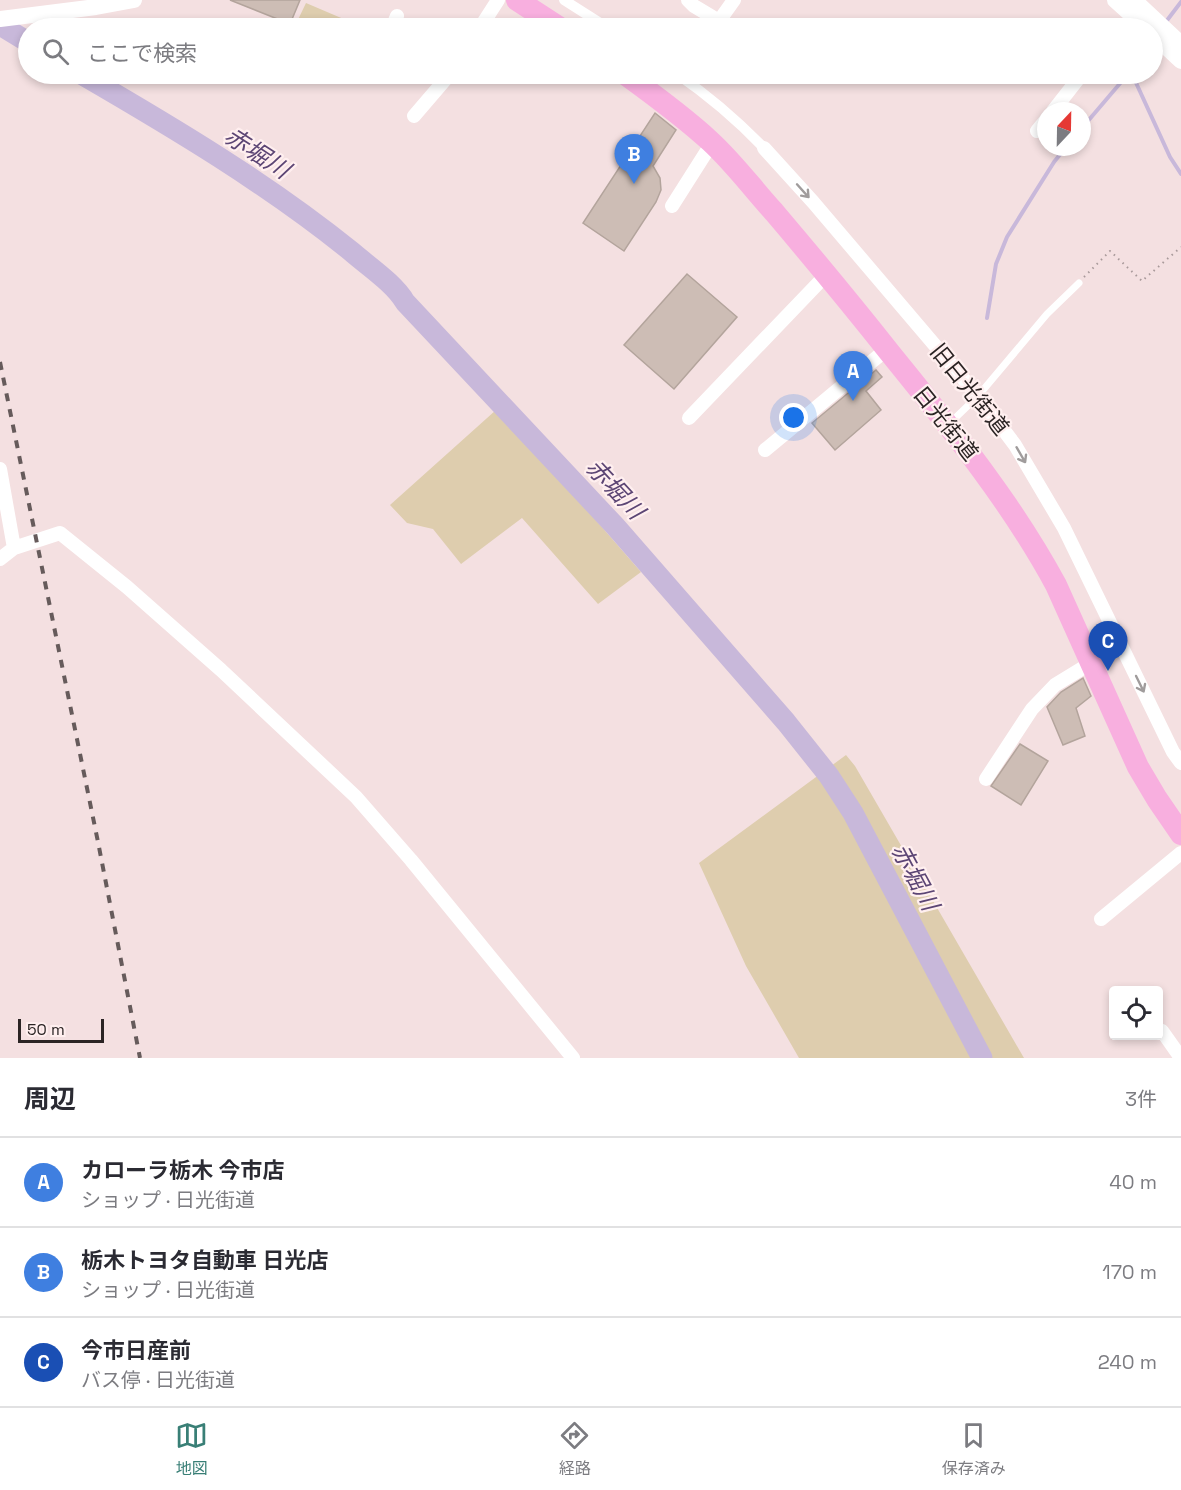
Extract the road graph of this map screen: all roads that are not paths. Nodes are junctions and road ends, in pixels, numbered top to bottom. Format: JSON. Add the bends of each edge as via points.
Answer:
{"nodes":[{"id":1,"x":134,"y":0,"type":"edge"},
{"id":2,"x":498,"y":0,"type":"edge"},
{"id":3,"x":517,"y":0,"type":"edge"},
{"id":4,"x":564,"y":0,"type":"edge"},
{"id":5,"x":688,"y":0,"type":"edge"},
{"id":6,"x":734,"y":0,"type":"edge"},
{"id":7,"x":1115,"y":0,"type":"edge"},
{"id":8,"x":1134,"y":0,"type":"edge"},
{"id":9,"x":486,"y":18,"type":"edge"},
{"id":10,"x":545,"y":18,"type":"edge"},
{"id":11,"x":592,"y":18,"type":"edge"},
{"id":12,"x":714,"y":18,"type":"edge"},
{"id":13,"x":721,"y":18,"type":"edge"},
{"id":14,"x":1134,"y":18,"type":"edge"},
{"id":15,"x":1153,"y":18,"type":"edge"},
{"id":16,"x":0,"y":19,"type":"edge"},
{"id":17,"x":1163,"y":27,"type":"edge"},
{"id":18,"x":1181,"y":44,"type":"edge"},
{"id":19,"x":1163,"y":45,"type":"edge"},
{"id":20,"x":1181,"y":61,"type":"edge"},
{"id":21,"x":441,"y":84,"type":"edge"},
{"id":22,"x":638,"y":84,"type":"edge"},
{"id":23,"x":691,"y":84,"type":"edge"},
{"id":24,"x":1074,"y":84,"type":"edge"},
{"id":25,"x":1060,"y":102,"type":"edge"},
{"id":26,"x":414,"y":116,"type":"dead end"},
{"id":27,"x":712,"y":143,"type":"junction"},
{"id":28,"x":764,"y":148,"type":"joint"},
{"id":29,"x":672,"y":206,"type":"dead end"},
{"id":30,"x":827,"y":274,"type":"junction"},
{"id":31,"x":1078,"y":283,"type":"road end"},
{"id":32,"x":887,"y":349,"type":"junction"},
{"id":33,"x":978,"y":396,"type":"junction"},
{"id":34,"x":689,"y":418,"type":"dead end"},
{"id":35,"x":947,"y":425,"type":"junction"},
{"id":36,"x":765,"y":450,"type":"dead end"},
{"id":37,"x":0,"y":471,"type":"edge"},
{"id":38,"x":14,"y":548,"type":"junction"},
{"id":39,"x":0,"y":559,"type":"edge"},
{"id":40,"x":1091,"y":663,"type":"junction"},
{"id":41,"x":1181,"y":763,"type":"edge"},
{"id":42,"x":986,"y":779,"type":"dead end"},
{"id":43,"x":1181,"y":834,"type":"edge"},
{"id":44,"x":1181,"y":853,"type":"edge"},
{"id":45,"x":1101,"y":919,"type":"dead end"},
{"id":46,"x":1163,"y":1032,"type":"edge"},
{"id":47,"x":573,"y":1058,"type":"edge"},
{"id":48,"x":1181,"y":1058,"type":"edge"}],
"edges":[{"from":1,"to":16,"type":"street"},
{"from":2,"to":9,"type":"street"},
{"from":3,"to":10,"type":"highway"},
{"from":4,"to":11,"type":"street"},
{"from":5,"to":12,"type":"street"},
{"from":6,"to":13,"type":"street"},
{"from":7,"to":14,"type":"street"},
{"from":8,"to":15,"type":"street"},
{"from":17,"to":18,"type":"street"},
{"from":19,"to":20,"type":"street"},
{"from":21,"to":26,"type":"street"},
{"from":22,"to":27,"type":"highway","name":"日光街道"},
{"from":23,"to":28,"type":"street","name":"旧日光街道"},
{"from":24,"to":25,"type":"street"},
{"from":27,"to":29,"type":"street"},
{"from":27,"to":30,"type":"highway","name":"日光街道"},
{"from":28,"to":33,"type":"street","name":"旧日光街道","one_way":true},
{"from":30,"to":32,"type":"highway","name":"日光街道"},
{"from":30,"to":34,"type":"street"},
{"from":31,"to":33,"type":"lane"},
{"from":32,"to":35,"type":"highway","name":"日光街道"},
{"from":32,"to":36,"type":"street"},
{"from":33,"to":35,"type":"lane"},
{"from":33,"to":41,"type":"street","name":"旧日光街道","one_way":true,"via":[[1015,446],[1064,528]]},
{"from":35,"to":40,"type":"highway","name":"日光街道","via":[[1024,529],[1056,585]]},
{"from":37,"to":38,"type":"street"},
{"from":38,"to":39,"type":"street"},
{"from":38,"to":47,"type":"street","via":[[60,533],[220,670],[356,797]]},
{"from":40,"to":42,"type":"street","via":[[1055,685],[1032,710]]},
{"from":40,"to":43,"type":"highway","name":"日光街道","via":[[1138,767]]},
{"from":44,"to":45,"type":"street"},
{"from":46,"to":48,"type":"street"}]}
